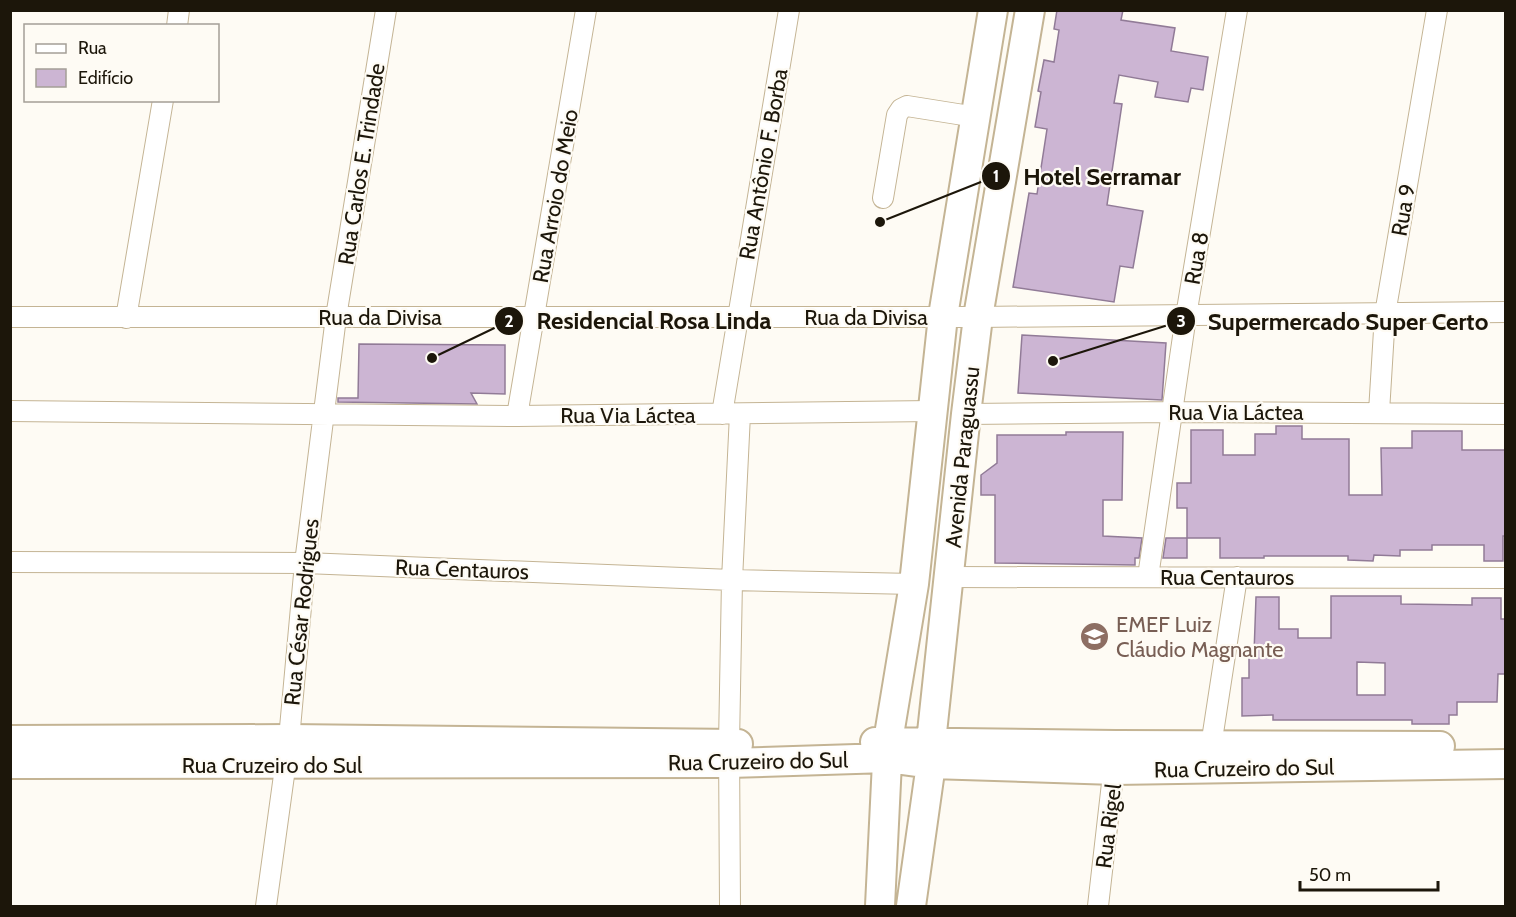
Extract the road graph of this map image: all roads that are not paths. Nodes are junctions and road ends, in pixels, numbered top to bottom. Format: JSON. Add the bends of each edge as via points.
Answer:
{"nodes":[{"id":1,"x":386,"y":10,"type":"edge"},
{"id":2,"x":586,"y":10,"type":"edge"},
{"id":3,"x":789,"y":10,"type":"edge"},
{"id":4,"x":993,"y":10,"type":"edge"},
{"id":5,"x":1030,"y":10,"type":"edge"},
{"id":6,"x":1237,"y":10,"type":"edge"},
{"id":7,"x":1437,"y":10,"type":"edge"},
{"id":8,"x":164,"y":102,"type":"edge"},
{"id":9,"x":976,"y":117,"type":"junction"},
{"id":10,"x":883,"y":198,"type":"dead end"},
{"id":11,"x":1506,"y":312,"type":"edge"},
{"id":12,"x":1385,"y":314,"type":"junction"},
{"id":13,"x":943,"y":316,"type":"junction"},
{"id":14,"x":1186,"y":316,"type":"junction"},
{"id":15,"x":10,"y":317,"type":"edge"},
{"id":16,"x":336,"y":317,"type":"junction"},
{"id":17,"x":535,"y":317,"type":"junction"},
{"id":18,"x":737,"y":317,"type":"junction"},
{"id":19,"x":978,"y":317,"type":"junction"},
{"id":20,"x":126,"y":318,"type":"junction"},
{"id":21,"x":10,"y":411,"type":"edge"},
{"id":22,"x":933,"y":411,"type":"junction"},
{"id":23,"x":1172,"y":412,"type":"junction"},
{"id":24,"x":1379,"y":412,"type":"junction"},
{"id":25,"x":324,"y":413,"type":"junction"},
{"id":26,"x":731,"y":414,"type":"junction"},
{"id":27,"x":966,"y":414,"type":"junction"},
{"id":28,"x":1506,"y":414,"type":"edge"},
{"id":29,"x":517,"y":416,"type":"junction"},
{"id":30,"x":10,"y":562,"type":"edge"},
{"id":31,"x":304,"y":563,"type":"junction"},
{"id":32,"x":948,"y":577,"type":"junction"},
{"id":33,"x":1148,"y":577,"type":"junction"},
{"id":34,"x":1237,"y":577,"type":"junction"},
{"id":35,"x":1506,"y":578,"type":"edge"},
{"id":36,"x":732,"y":580,"type":"junction"},
{"id":37,"x":914,"y":584,"type":"junction"},
{"id":38,"x":10,"y":740,"type":"edge"},
{"id":39,"x":1211,"y":746,"type":"junction"},
{"id":40,"x":1506,"y":746,"type":"edge"},
{"id":41,"x":887,"y":750,"type":"junction"},
{"id":42,"x":287,"y":752,"type":"junction"},
{"id":43,"x":729,"y":753,"type":"junction"},
{"id":44,"x":931,"y":753,"type":"junction"},
{"id":45,"x":1115,"y":758,"type":"junction"},
{"id":46,"x":10,"y":764,"type":"edge"},
{"id":47,"x":1506,"y":764,"type":"edge"},
{"id":48,"x":266,"y":906,"type":"edge"},
{"id":49,"x":730,"y":906,"type":"edge"},
{"id":50,"x":880,"y":906,"type":"edge"},
{"id":51,"x":911,"y":906,"type":"edge"},
{"id":52,"x":1098,"y":906,"type":"edge"}],
"edges":[{"from":1,"to":16,"type":"street","name":"Rua Carlos E. Trindade"},
{"from":2,"to":17,"type":"street","name":"Rua Arroio do Meio"},
{"from":3,"to":18,"type":"street","name":"Rua Antônio F. Borba"},
{"from":4,"to":9,"type":"street","name":"Avenida Paraguassu"},
{"from":5,"to":19,"type":"street","name":"Avenida Paraguassu"},
{"from":6,"to":14,"type":"street","name":"Rua 8"},
{"from":7,"to":12,"type":"street","name":"Rua 9"},
{"from":8,"to":20,"type":"street"},
{"from":9,"to":10,"type":"street","via":[[907,106],[901,109]]},
{"from":9,"to":13,"type":"street","name":"Avenida Paraguassu"},
{"from":11,"to":12,"type":"street","name":"Rua da Divisa"},
{"from":12,"to":14,"type":"street","name":"Rua da Divisa"},
{"from":12,"to":24,"type":"street","name":"Rua 9"},
{"from":13,"to":18,"type":"street","name":"Rua da Divisa"},
{"from":13,"to":19,"type":"street","name":"Rua da Divisa"},
{"from":13,"to":22,"type":"street","name":"Avenida Paraguassu"},
{"from":14,"to":19,"type":"street","name":"Rua da Divisa"},
{"from":14,"to":23,"type":"street","name":"Rua 8"},
{"from":15,"to":20,"type":"street","name":"Rua da Divisa"},
{"from":16,"to":17,"type":"street","name":"Rua da Divisa"},
{"from":16,"to":20,"type":"street","name":"Rua da Divisa"},
{"from":16,"to":25,"type":"street","name":"Rua César Rodrigues"},
{"from":17,"to":18,"type":"street","name":"Rua da Divisa"},
{"from":17,"to":29,"type":"street","name":"Rua Arroio do Meio"},
{"from":18,"to":26,"type":"street","name":"Rua Antônio F. Borba"},
{"from":19,"to":27,"type":"street","name":"Avenida Paraguassu"},
{"from":21,"to":25,"type":"street","name":"Rua Via Láctea"},
{"from":22,"to":26,"type":"street","name":"Rua Via Láctea"},
{"from":22,"to":37,"type":"street","name":"Avenida Paraguassu"},
{"from":23,"to":24,"type":"street","name":"Rua Via Láctea"},
{"from":23,"to":27,"type":"street","name":"Rua Via Láctea"},
{"from":23,"to":33,"type":"street","name":"Rua 8"},
{"from":24,"to":28,"type":"street","name":"Rua Via Láctea"},
{"from":25,"to":29,"type":"street","name":"Rua Via Láctea"},
{"from":25,"to":31,"type":"street","name":"Rua César Rodrigues"},
{"from":26,"to":29,"type":"street","name":"Rua Via Láctea"},
{"from":26,"to":36,"type":"street","name":"Rua Antônio F. Borba"},
{"from":27,"to":32,"type":"street","name":"Avenida Paraguassu"},
{"from":30,"to":31,"type":"street","name":"Rua Centauros"},
{"from":31,"to":36,"type":"street","name":"Rua Centauros"},
{"from":31,"to":42,"type":"street","name":"Rua César Rodrigues"},
{"from":32,"to":33,"type":"street","name":"Rua Centauros"},
{"from":32,"to":44,"type":"street","name":"Avenida Paraguassu"},
{"from":33,"to":34,"type":"street","name":"Rua Centauros"},
{"from":34,"to":35,"type":"street","name":"Rua Centauros"},
{"from":34,"to":39,"type":"street"},
{"from":36,"to":37,"type":"street","name":"Rua Centauros"},
{"from":36,"to":43,"type":"street","name":"Rua Antônio F. Borba"},
{"from":37,"to":41,"type":"street","name":"Avenida Paraguassu"},
{"from":38,"to":42,"type":"street","name":"Rua Cruzeiro do Sul"},
{"from":39,"to":40,"type":"street","name":"Rua Cruzeiro do Sul"},
{"from":39,"to":45,"type":"street","name":"Rua Cruzeiro do Sul"},
{"from":41,"to":43,"type":"street","name":"Rua Cruzeiro do Sul"},
{"from":41,"to":44,"type":"street","name":"Rua Cruzeiro do Sul"},
{"from":41,"to":50,"type":"street","name":"Avenida Paraguassu"},
{"from":42,"to":43,"type":"street","name":"Rua Cruzeiro do Sul"},
{"from":42,"to":46,"type":"street","name":"Rua Cruzeiro do Sul"},
{"from":42,"to":48,"type":"street","name":"Rua César Rodrigues"},
{"from":43,"to":49,"type":"street","name":"Rua Antônio F. Borba"},
{"from":44,"to":45,"type":"street","name":"Rua Cruzeiro do Sul"},
{"from":44,"to":51,"type":"street","name":"Avenida Paraguassu"},
{"from":45,"to":47,"type":"street","name":"Rua Cruzeiro do Sul"},
{"from":45,"to":52,"type":"street","name":"Rua Rigel"}]}
